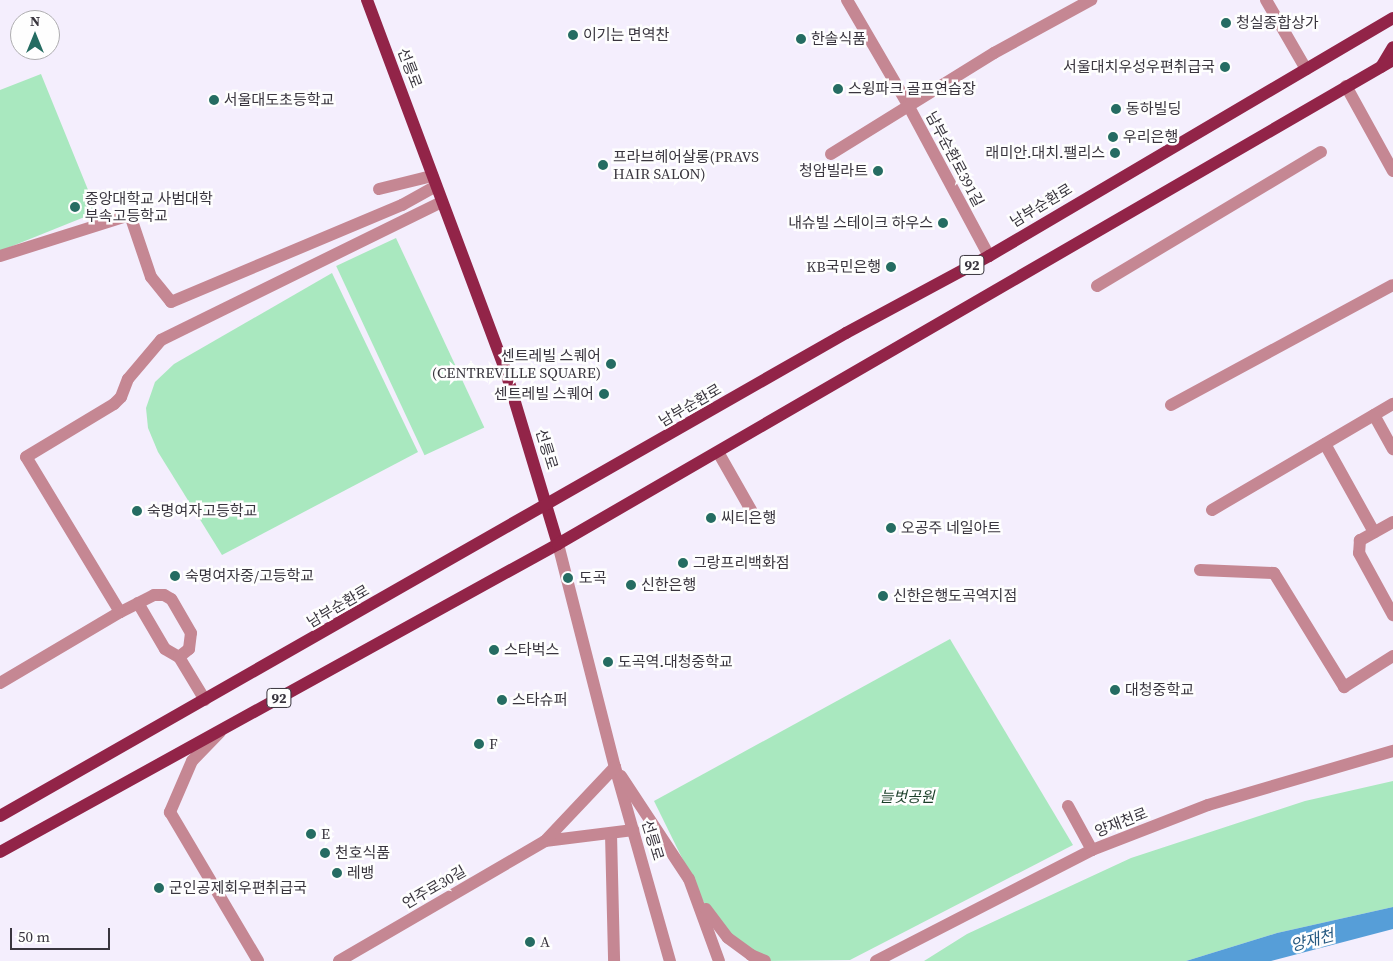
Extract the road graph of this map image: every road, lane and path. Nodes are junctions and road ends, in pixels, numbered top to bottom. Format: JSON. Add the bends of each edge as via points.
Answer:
{"nodes":[{"id":1,"x":367,"y":0,"type":"edge"},
{"id":2,"x":847,"y":0,"type":"edge"},
{"id":3,"x":1091,"y":0,"type":"edge"},
{"id":4,"x":1266,"y":0,"type":"edge"},
{"id":5,"x":1393,"y":18,"type":"edge"},
{"id":6,"x":1393,"y":47,"type":"edge"},
{"id":7,"x":1393,"y":60,"type":"edge"},
{"id":8,"x":1381,"y":67,"type":"junction"},
{"id":9,"x":1306,"y":69,"type":"junction"},
{"id":10,"x":1346,"y":86,"type":"junction"},
{"id":11,"x":908,"y":104,"type":"junction"},
{"id":12,"x":1321,"y":152,"type":"dead end"},
{"id":13,"x":831,"y":154,"type":"dead end"},
{"id":14,"x":1393,"y":171,"type":"edge"},
{"id":15,"x":434,"y":181,"type":"junction"},
{"id":16,"x":380,"y":189,"type":"dead end"},
{"id":17,"x":442,"y":202,"type":"junction"},
{"id":18,"x":0,"y":256,"type":"edge"},
{"id":19,"x":989,"y":256,"type":"junction"},
{"id":20,"x":1393,"y":284,"type":"edge"},
{"id":21,"x":1097,"y":286,"type":"dead end"},
{"id":22,"x":1393,"y":404,"type":"edge"},
{"id":23,"x":1171,"y":405,"type":"dead end"},
{"id":24,"x":1374,"y":415,"type":"junction"},
{"id":25,"x":1325,"y":444,"type":"junction"},
{"id":26,"x":1393,"y":449,"type":"edge"},
{"id":27,"x":718,"y":452,"type":"junction"},
{"id":28,"x":548,"y":506,"type":"junction"},
{"id":29,"x":751,"y":510,"type":"dead end"},
{"id":30,"x":1212,"y":510,"type":"dead end"},
{"id":31,"x":1393,"y":522,"type":"edge"},
{"id":32,"x":1374,"y":532,"type":"junction"},
{"id":33,"x":558,"y":544,"type":"junction"},
{"id":34,"x":1200,"y":570,"type":"dead end"},
{"id":35,"x":138,"y":603,"type":"junction"},
{"id":36,"x":120,"y":612,"type":"junction"},
{"id":37,"x":1393,"y":614,"type":"edge"},
{"id":38,"x":1393,"y":656,"type":"edge"},
{"id":39,"x":179,"y":657,"type":"junction"},
{"id":40,"x":0,"y":683,"type":"edge"},
{"id":41,"x":205,"y":700,"type":"junction"},
{"id":42,"x":222,"y":730,"type":"junction"},
{"id":43,"x":1393,"y":751,"type":"edge"},
{"id":44,"x":615,"y":767,"type":"junction"},
{"id":45,"x":1068,"y":806,"type":"dead end"},
{"id":46,"x":0,"y":816,"type":"edge"},
{"id":47,"x":633,"y":830,"type":"junction"},
{"id":48,"x":611,"y":834,"type":"junction"},
{"id":49,"x":545,"y":841,"type":"junction"},
{"id":50,"x":1092,"y":850,"type":"junction"},
{"id":51,"x":0,"y":852,"type":"edge"},
{"id":52,"x":698,"y":898,"type":"junction"},
{"id":53,"x":258,"y":961,"type":"edge"},
{"id":54,"x":340,"y":961,"type":"edge"},
{"id":55,"x":614,"y":961,"type":"edge"},
{"id":56,"x":670,"y":961,"type":"edge"},
{"id":57,"x":719,"y":961,"type":"edge"},
{"id":58,"x":765,"y":961,"type":"edge"},
{"id":59,"x":876,"y":961,"type":"edge"}],
"edges":[{"from":1,"to":15,"type":"main road","name":"선릉로"},
{"from":2,"to":11,"type":"street","name":"남부순환로391길"},
{"from":3,"to":11,"type":"street"},
{"from":4,"to":9,"type":"street"},
{"from":5,"to":9,"type":"main road","name":"남부순환로","number":"92"},
{"from":6,"to":8,"type":"main road"},
{"from":7,"to":8,"type":"main road","number":"92"},
{"from":8,"to":10,"type":"main road","number":"92"},
{"from":9,"to":19,"type":"main road","name":"남부순환로","number":"92"},
{"from":10,"to":14,"type":"street"},
{"from":10,"to":27,"type":"main road","number":"92"},
{"from":11,"to":13,"type":"street"},
{"from":11,"to":19,"type":"street","name":"남부순환로391길"},
{"from":12,"to":21,"type":"street"},
{"from":15,"to":16,"type":"street"},
{"from":15,"to":17,"type":"main road","name":"선릉로"},
{"from":15,"to":18,"type":"street","via":[[402,205],[171,302],[151,277],[130,214]]},
{"from":17,"to":28,"type":"main road","name":"선릉로","via":[[505,369]]},
{"from":17,"to":36,"type":"street","via":[[161,340],[128,379],[121,397],[114,404],[26,457]]},
{"from":19,"to":28,"type":"main road","name":"남부순환로","number":"92","via":[[846,333]]},
{"from":20,"to":23,"type":"street"},
{"from":22,"to":24,"type":"street"},
{"from":24,"to":25,"type":"street"},
{"from":24,"to":26,"type":"street"},
{"from":25,"to":30,"type":"street"},
{"from":25,"to":32,"type":"street"},
{"from":27,"to":29,"type":"street"},
{"from":27,"to":33,"type":"main road","number":"92"},
{"from":28,"to":33,"type":"main road","name":"선릉로"},
{"from":28,"to":41,"type":"main road","name":"남부순환로","number":"92"},
{"from":31,"to":32,"type":"street"},
{"from":32,"to":37,"type":"street","via":[[1360,540],[1359,553]]},
{"from":33,"to":42,"type":"main road","number":"92"},
{"from":33,"to":44,"type":"street","name":"선릉로"},
{"from":34,"to":38,"type":"street","via":[[1274,573],[1344,687]]},
{"from":35,"to":36,"type":"street"},
{"from":35,"to":39,"type":"street","via":[[165,649]]},
{"from":35,"to":39,"type":"street","via":[[154,595],[164,594],[171,599],[191,633],[189,649]]},
{"from":36,"to":40,"type":"street"},
{"from":39,"to":41,"type":"street"},
{"from":41,"to":46,"type":"main road","name":"남부순환로","number":"92"},
{"from":42,"to":51,"type":"main road","number":"92"},
{"from":42,"to":53,"type":"street","via":[[192,761],[170,812]]},
{"from":43,"to":50,"type":"street","name":"양재천로","via":[[1208,805]]},
{"from":44,"to":47,"type":"street","name":"선릉로"},
{"from":44,"to":49,"type":"street"},
{"from":44,"to":52,"type":"street","via":[[649,815]]},
{"from":45,"to":50,"type":"street"},
{"from":47,"to":48,"type":"street"},
{"from":47,"to":56,"type":"street","name":"선릉로"},
{"from":48,"to":49,"type":"street"},
{"from":48,"to":55,"type":"street"},
{"from":49,"to":54,"type":"street","name":"언주로30길"},
{"from":50,"to":59,"type":"street","name":"양재천로"},
{"from":52,"to":57,"type":"street"},
{"from":52,"to":58,"type":"street","via":[[728,938]]}]}
